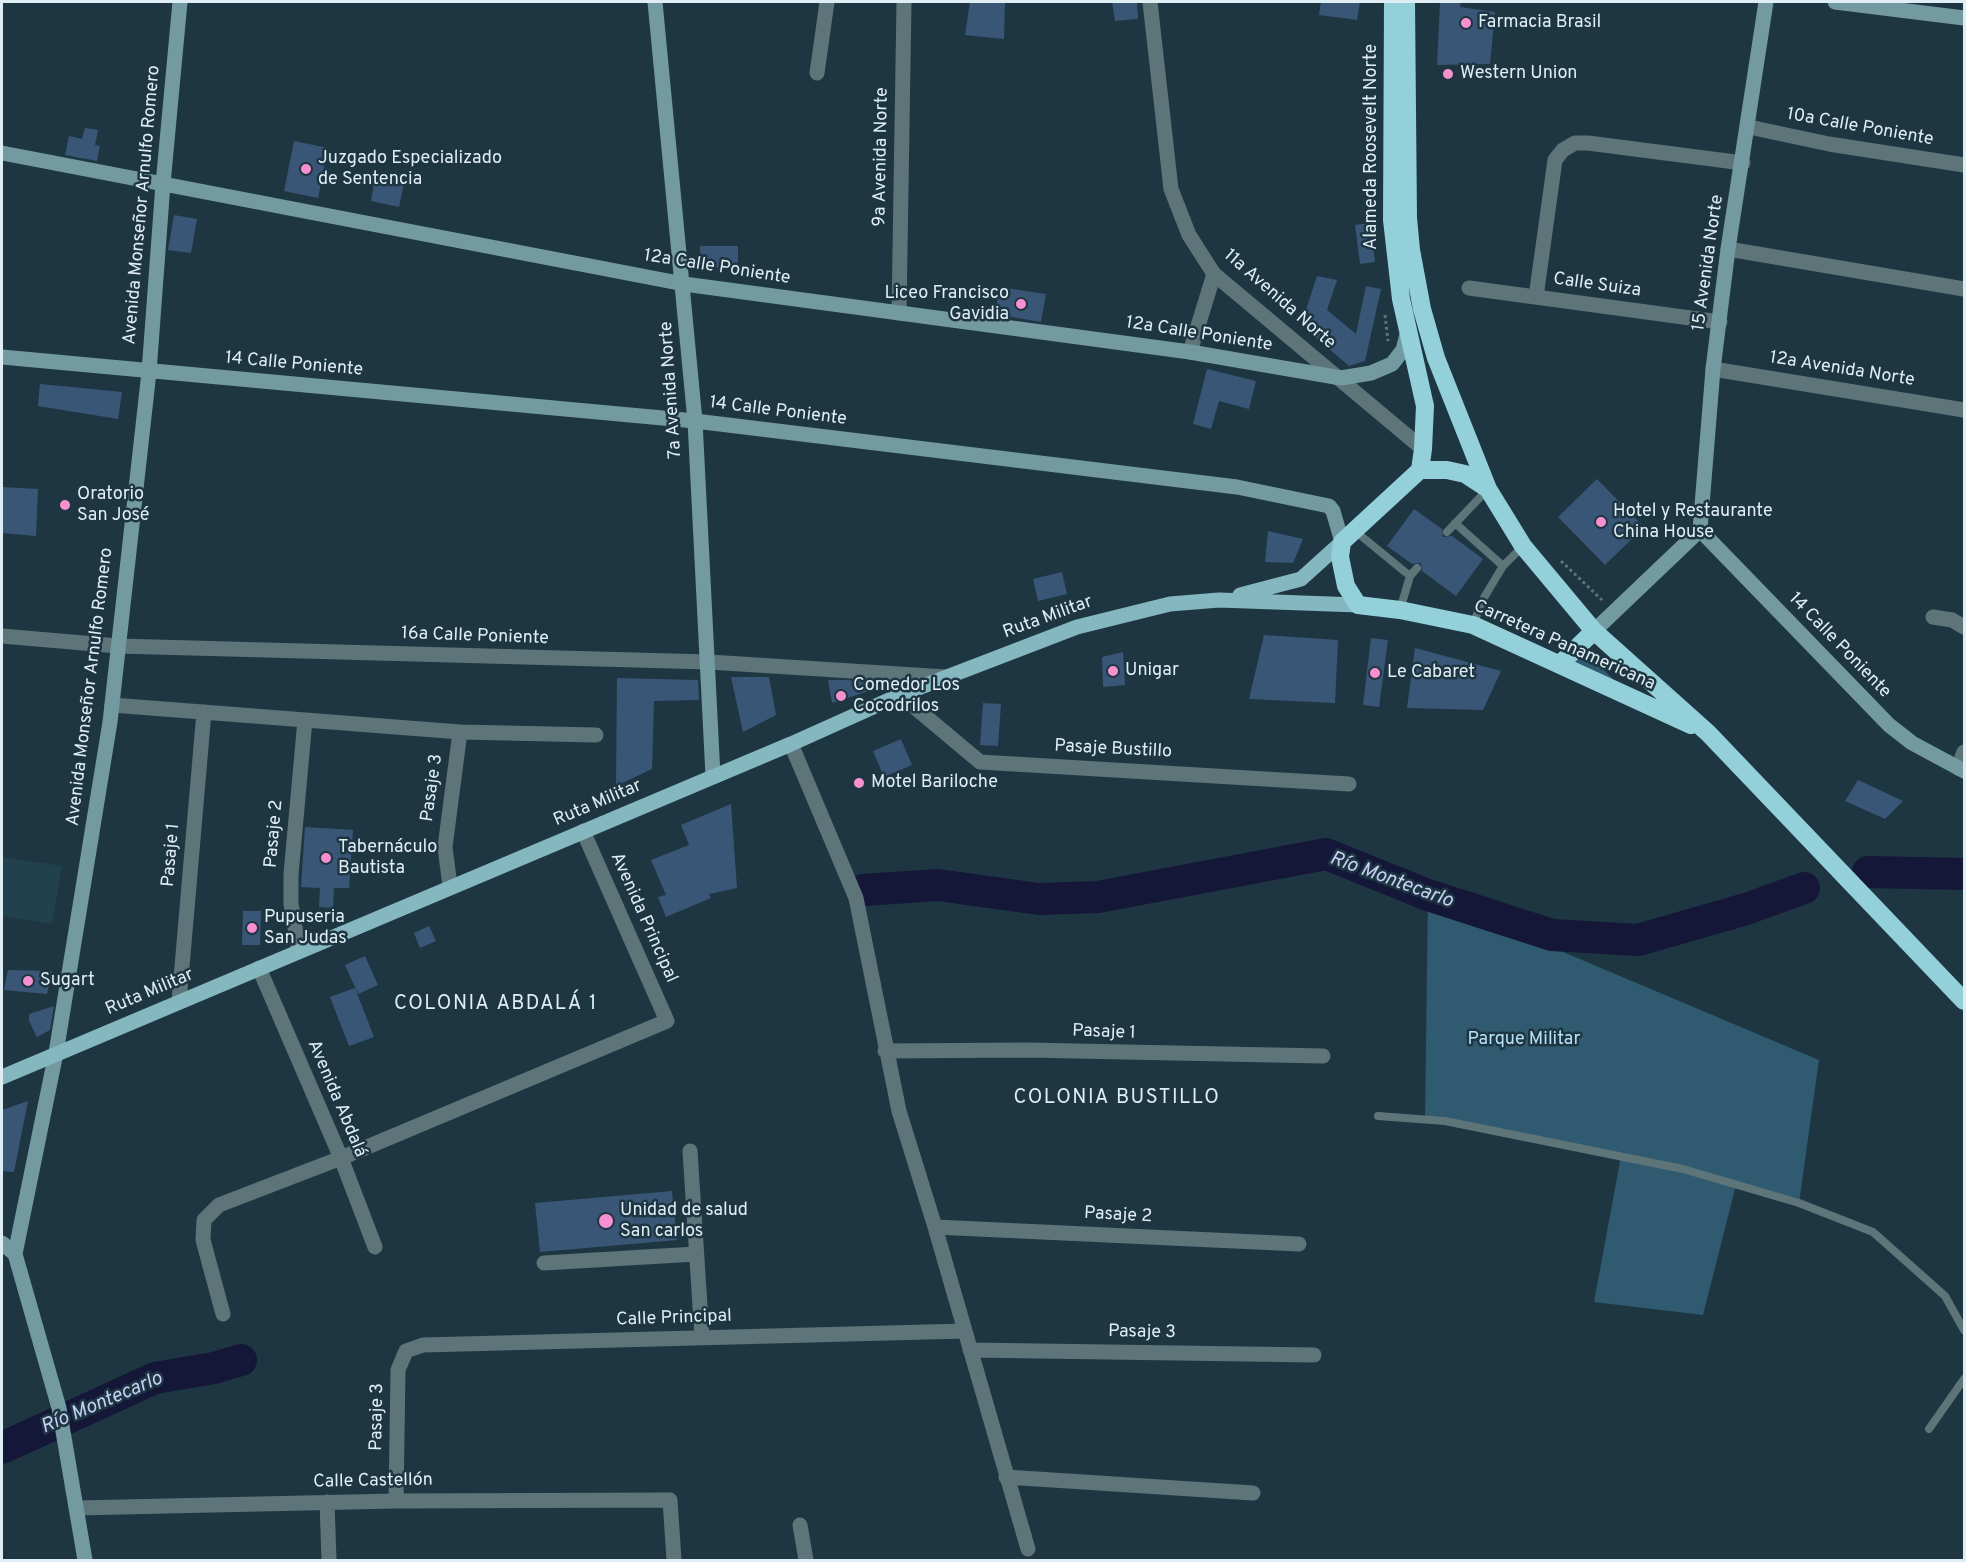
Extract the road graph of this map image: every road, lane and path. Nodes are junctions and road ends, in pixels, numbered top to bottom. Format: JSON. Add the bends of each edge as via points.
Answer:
{"nodes":[{"id":1,"x":180,"y":2,"type":"edge"},
{"id":2,"x":655,"y":2,"type":"edge"},
{"id":3,"x":827,"y":2,"type":"edge"},
{"id":4,"x":904,"y":2,"type":"edge"},
{"id":5,"x":1150,"y":2,"type":"edge"},
{"id":6,"x":1393,"y":2,"type":"edge"},
{"id":7,"x":1406,"y":2,"type":"edge"},
{"id":8,"x":1766,"y":2,"type":"edge"},
{"id":9,"x":1835,"y":2,"type":"edge"},
{"id":10,"x":1965,"y":18,"type":"edge"},
{"id":11,"x":817,"y":73,"type":"dead end"},
{"id":12,"x":1749,"y":128,"type":"junction"},
{"id":13,"x":2,"y":153,"type":"edge"},
{"id":14,"x":1743,"y":163,"type":"junction"},
{"id":15,"x":1965,"y":165,"type":"edge"},
{"id":16,"x":163,"y":184,"type":"junction"},
{"id":17,"x":1728,"y":249,"type":"junction"},
{"id":18,"x":1214,"y":274,"type":"junction"},
{"id":19,"x":684,"y":284,"type":"junction"},
{"id":20,"x":1469,"y":288,"type":"dead end"},
{"id":21,"x":1965,"y":289,"type":"edge"},
{"id":22,"x":1536,"y":297,"type":"junction"},
{"id":23,"x":899,"y":313,"type":"junction"},
{"id":24,"x":1720,"y":322,"type":"junction"},
{"id":25,"x":1408,"y":329,"type":"junction"},
{"id":26,"x":1190,"y":352,"type":"junction"},
{"id":27,"x":2,"y":357,"type":"edge"},
{"id":28,"x":1713,"y":369,"type":"junction"},
{"id":29,"x":149,"y":372,"type":"junction"},
{"id":30,"x":1341,"y":378,"type":"junction"},
{"id":31,"x":1965,"y":410,"type":"edge"},
{"id":32,"x":695,"y":421,"type":"junction"},
{"id":33,"x":1423,"y":448,"type":"junction"},
{"id":34,"x":1420,"y":471,"type":"junction"},
{"id":35,"x":1488,"y":489,"type":"junction"},
{"id":36,"x":1455,"y":523,"type":"junction"},
{"id":37,"x":1700,"y":530,"type":"junction"},
{"id":38,"x":1447,"y":532,"type":"dead end"},
{"id":39,"x":1348,"y":537,"type":"junction"},
{"id":40,"x":1523,"y":546,"type":"junction"},
{"id":41,"x":1557,"y":558,"type":"dead end"},
{"id":42,"x":1503,"y":566,"type":"junction"},
{"id":43,"x":1417,"y":568,"type":"dead end"},
{"id":44,"x":1410,"y":576,"type":"junction"},
{"id":45,"x":1219,"y":600,"type":"junction"},
{"id":46,"x":1358,"y":606,"type":"junction"},
{"id":47,"x":1400,"y":610,"type":"junction"},
{"id":48,"x":1614,"y":612,"type":"junction"},
{"id":49,"x":1933,"y":617,"type":"dead end"},
{"id":50,"x":1473,"y":625,"type":"junction"},
{"id":51,"x":1965,"y":627,"type":"edge"},
{"id":52,"x":1594,"y":631,"type":"junction"},
{"id":53,"x":2,"y":636,"type":"edge"},
{"id":54,"x":118,"y":646,"type":"junction"},
{"id":55,"x":709,"y":662,"type":"junction"},
{"id":56,"x":1560,"y":664,"type":"junction"},
{"id":57,"x":946,"y":677,"type":"junction"},
{"id":58,"x":900,"y":695,"type":"junction"},
{"id":59,"x":112,"y":705,"type":"junction"},
{"id":60,"x":204,"y":712,"type":"junction"},
{"id":61,"x":305,"y":720,"type":"junction"},
{"id":62,"x":460,"y":732,"type":"junction"},
{"id":63,"x":1708,"y":733,"type":"junction"},
{"id":64,"x":596,"y":735,"type":"dead end"},
{"id":65,"x":791,"y":744,"type":"junction"},
{"id":66,"x":1965,"y":753,"type":"edge"},
{"id":67,"x":1961,"y":769,"type":"edge"},
{"id":68,"x":713,"y":776,"type":"junction"},
{"id":69,"x":1349,"y":783,"type":"dead end"},
{"id":70,"x":583,"y":831,"type":"junction"},
{"id":71,"x":450,"y":886,"type":"junction"},
{"id":72,"x":299,"y":951,"type":"junction"},
{"id":73,"x":259,"y":968,"type":"junction"},
{"id":74,"x":179,"y":1001,"type":"junction"},
{"id":75,"x":1965,"y":1001,"type":"edge"},
{"id":76,"x":885,"y":1051,"type":"junction"},
{"id":77,"x":56,"y":1053,"type":"junction"},
{"id":78,"x":1323,"y":1056,"type":"dead end"},
{"id":79,"x":2,"y":1077,"type":"edge"},
{"id":80,"x":1378,"y":1116,"type":"dead end"},
{"id":81,"x":690,"y":1151,"type":"dead end"},
{"id":82,"x":341,"y":1158,"type":"junction"},
{"id":83,"x":935,"y":1227,"type":"junction"},
{"id":84,"x":2,"y":1243,"type":"edge"},
{"id":85,"x":1299,"y":1244,"type":"dead end"},
{"id":86,"x":375,"y":1247,"type":"dead end"},
{"id":87,"x":15,"y":1254,"type":"junction"},
{"id":88,"x":696,"y":1254,"type":"junction"},
{"id":89,"x":543,"y":1263,"type":"dead end"},
{"id":90,"x":222,"y":1314,"type":"dead end"},
{"id":91,"x":1965,"y":1330,"type":"edge"},
{"id":92,"x":965,"y":1331,"type":"junction"},
{"id":93,"x":702,"y":1337,"type":"junction"},
{"id":94,"x":970,"y":1350,"type":"junction"},
{"id":95,"x":1314,"y":1355,"type":"dead end"},
{"id":96,"x":398,"y":1370,"type":"joint"},
{"id":97,"x":1965,"y":1379,"type":"edge"},
{"id":98,"x":1929,"y":1429,"type":"dead end"},
{"id":99,"x":1006,"y":1477,"type":"junction"},
{"id":100,"x":1253,"y":1493,"type":"dead end"},
{"id":101,"x":396,"y":1501,"type":"junction"},
{"id":102,"x":327,"y":1502,"type":"junction"},
{"id":103,"x":76,"y":1508,"type":"junction"},
{"id":104,"x":800,"y":1525,"type":"dead end"},
{"id":105,"x":1028,"y":1549,"type":"dead end"},
{"id":106,"x":85,"y":1560,"type":"edge"},
{"id":107,"x":329,"y":1560,"type":"edge"},
{"id":108,"x":674,"y":1560,"type":"edge"},
{"id":109,"x":806,"y":1560,"type":"edge"}],
"edges":[{"from":1,"to":16,"type":"street","name":"Avenida Monseñor Arnulfo Romero"},
{"from":2,"to":19,"type":"street","name":"7a Avenida Norte"},
{"from":3,"to":11,"type":"street"},
{"from":4,"to":23,"type":"street","name":"9a Avenida Norte"},
{"from":5,"to":18,"type":"street","name":"11a Avenida Norte","via":[[1171,189],[1189,235]]},
{"from":6,"to":25,"type":"highway","name":"Alameda Roosevelt Norte","via":[[1392,220],[1394,258]]},
{"from":7,"to":35,"type":"highway","name":"Alameda Roosevelt Norte","via":[[1411,250],[1436,358]]},
{"from":8,"to":12,"type":"street","name":"15 Avenida Norte"},
{"from":9,"to":10,"type":"street"},
{"from":12,"to":14,"type":"street","name":"15 Avenida Norte"},
{"from":12,"to":15,"type":"street","name":"10a Calle Poniente"},
{"from":13,"to":16,"type":"street","name":"12a Calle Poniente"},
{"from":14,"to":17,"type":"street","name":"15 Avenida Norte"},
{"from":14,"to":22,"type":"street","via":[[1588,143],[1575,143],[1563,150],[1556,160]]},
{"from":16,"to":19,"type":"street","name":"12a Calle Poniente"},
{"from":16,"to":29,"type":"street","name":"Avenida Monseñor Arnulfo Romero"},
{"from":17,"to":21,"type":"street"},
{"from":17,"to":24,"type":"street","name":"15 Avenida Norte"},
{"from":18,"to":26,"type":"street"},
{"from":18,"to":30,"type":"street","name":"11a Avenida Norte"},
{"from":19,"to":23,"type":"street","name":"12a Calle Poniente"},
{"from":19,"to":32,"type":"street","name":"7a Avenida Norte"},
{"from":20,"to":22,"type":"street","name":"Calle Suiza"},
{"from":22,"to":24,"type":"street","name":"Calle Suiza"},
{"from":23,"to":26,"type":"street","name":"12a Calle Poniente"},
{"from":24,"to":28,"type":"street","name":"15 Avenida Norte"},
{"from":25,"to":30,"type":"street","name":"12a Calle Poniente","via":[[1403,350],[1392,364],[1371,373]]},
{"from":25,"to":33,"type":"highway","name":"Alameda Roosevelt Norte","via":[[1425,406]]},
{"from":26,"to":30,"type":"street","name":"12a Calle Poniente"},
{"from":27,"to":29,"type":"street","name":"14 Calle Poniente"},
{"from":28,"to":31,"type":"street","name":"12a Avenida Norte"},
{"from":28,"to":37,"type":"street","name":"15 Avenida Norte"},
{"from":29,"to":32,"type":"street","name":"14 Calle Poniente"},
{"from":29,"to":54,"type":"street","name":"Avenida Monseñor Arnulfo Romero"},
{"from":30,"to":33,"type":"street","name":"11a Avenida Norte"},
{"from":32,"to":39,"type":"street","name":"14 Calle Poniente","via":[[1237,487],[1329,506]]},
{"from":32,"to":55,"type":"street","name":"7a Avenida Norte"},
{"from":33,"to":34,"type":"highway","name":"Alameda Roosevelt Norte"},
{"from":34,"to":35,"type":"highway","via":[[1466,474]]},
{"from":34,"to":39,"type":"highway"},
{"from":35,"to":36,"type":"lane"},
{"from":35,"to":40,"type":"highway","name":"Carretera Panamericana"},
{"from":36,"to":38,"type":"lane"},
{"from":36,"to":42,"type":"lane"},
{"from":37,"to":48,"type":"street"},
{"from":37,"to":67,"type":"street","name":"14 Calle Poniente","via":[[1889,725],[1912,743]]},
{"from":39,"to":44,"type":"lane"},
{"from":39,"to":45,"type":"main road","name":"Ruta Militar","via":[[1301,579]]},
{"from":39,"to":46,"type":"highway","via":[[1342,574]]},
{"from":40,"to":42,"type":"lane"},
{"from":40,"to":52,"type":"highway","name":"Carretera Panamericana"},
{"from":41,"to":48,"type":"path"},
{"from":42,"to":50,"type":"lane"},
{"from":43,"to":44,"type":"lane"},
{"from":44,"to":47,"type":"lane"},
{"from":45,"to":46,"type":"main road","name":"Ruta Militar"},
{"from":45,"to":57,"type":"main road","name":"Ruta Militar","via":[[1170,603],[1106,618]]},
{"from":46,"to":47,"type":"highway","name":"Carretera Panamericana"},
{"from":47,"to":50,"type":"highway","name":"Carretera Panamericana"},
{"from":48,"to":52,"type":"street"},
{"from":49,"to":51,"type":"street"},
{"from":50,"to":56,"type":"highway","name":"Carretera Panamericana"},
{"from":52,"to":56,"type":"highway"},
{"from":52,"to":63,"type":"highway","name":"Carretera Panamericana"},
{"from":53,"to":54,"type":"street","name":"16a Calle Poniente"},
{"from":54,"to":55,"type":"street","name":"16a Calle Poniente"},
{"from":54,"to":59,"type":"street","name":"Avenida Monseñor Arnulfo Romero"},
{"from":55,"to":57,"type":"street","name":"16a Calle Poniente"},
{"from":55,"to":68,"type":"street","name":"7a Avenida Norte"},
{"from":56,"to":63,"type":"highway","name":"Carretera Panamericana"},
{"from":57,"to":58,"type":"main road","name":"Ruta Militar"},
{"from":58,"to":65,"type":"main road","name":"Ruta Militar"},
{"from":58,"to":69,"type":"street","name":"Pasaje Bustillo","via":[[980,762]]},
{"from":59,"to":60,"type":"street"},
{"from":59,"to":77,"type":"street","name":"Avenida Monseñor Arnulfo Romero"},
{"from":60,"to":61,"type":"street"},
{"from":60,"to":74,"type":"street","name":"Pasaje 1"},
{"from":61,"to":62,"type":"street"},
{"from":61,"to":72,"type":"street","name":"Pasaje 2","via":[[291,874],[291,904]]},
{"from":62,"to":64,"type":"street"},
{"from":62,"to":71,"type":"street","name":"Pasaje 3","via":[[445,847]]},
{"from":63,"to":75,"type":"highway","name":"Carretera Panamericana"},
{"from":65,"to":68,"type":"main road","name":"Ruta Militar"},
{"from":65,"to":76,"type":"street","via":[[856,898]]},
{"from":66,"to":67,"type":"street"},
{"from":68,"to":70,"type":"main road","name":"Ruta Militar"},
{"from":70,"to":71,"type":"main road","name":"Ruta Militar"},
{"from":70,"to":82,"type":"street","name":"Avenida Principal","via":[[667,1021]]},
{"from":71,"to":72,"type":"main road","name":"Ruta Militar"},
{"from":72,"to":73,"type":"main road","name":"Ruta Militar"},
{"from":73,"to":74,"type":"main road","name":"Ruta Militar"},
{"from":73,"to":82,"type":"street","name":"Avenida Abdalá"},
{"from":74,"to":77,"type":"main road","name":"Ruta Militar"},
{"from":76,"to":78,"type":"street","name":"Pasaje 1"},
{"from":76,"to":83,"type":"street","via":[[898,1111]]},
{"from":77,"to":79,"type":"main road","name":"Ruta Militar"},
{"from":77,"to":87,"type":"street","name":"Avenida Monseñor Arnulfo Romero"},
{"from":80,"to":91,"type":"lane","via":[[1445,1121],[1683,1169],[1799,1203],[1873,1232],[1946,1296]]},
{"from":81,"to":88,"type":"street"},
{"from":82,"to":86,"type":"street","name":"Avenida Abdalá"},
{"from":82,"to":90,"type":"street","via":[[219,1205],[204,1220],[203,1240]]},
{"from":83,"to":85,"type":"street","name":"Pasaje 2"},
{"from":83,"to":92,"type":"street"},
{"from":84,"to":87,"type":"street"},
{"from":87,"to":103,"type":"street","via":[[59,1408]]},
{"from":88,"to":89,"type":"street"},
{"from":88,"to":93,"type":"street"},
{"from":92,"to":93,"type":"street","name":"Calle Principal"},
{"from":92,"to":94,"type":"street"},
{"from":93,"to":96,"type":"street","name":"Calle Principal","via":[[423,1345],[406,1351]]},
{"from":94,"to":95,"type":"street","name":"Pasaje 3"},
{"from":94,"to":99,"type":"street"},
{"from":96,"to":101,"type":"street","name":"Pasaje 3"},
{"from":97,"to":98,"type":"lane"},
{"from":99,"to":100,"type":"street"},
{"from":99,"to":105,"type":"street"},
{"from":101,"to":102,"type":"street","name":"Calle Castellón"},
{"from":101,"to":108,"type":"street","name":"Calle Castellón","via":[[670,1500]]},
{"from":102,"to":103,"type":"street","name":"Calle Castellón"},
{"from":102,"to":107,"type":"street"},
{"from":103,"to":106,"type":"street"},
{"from":104,"to":109,"type":"street"}]}
